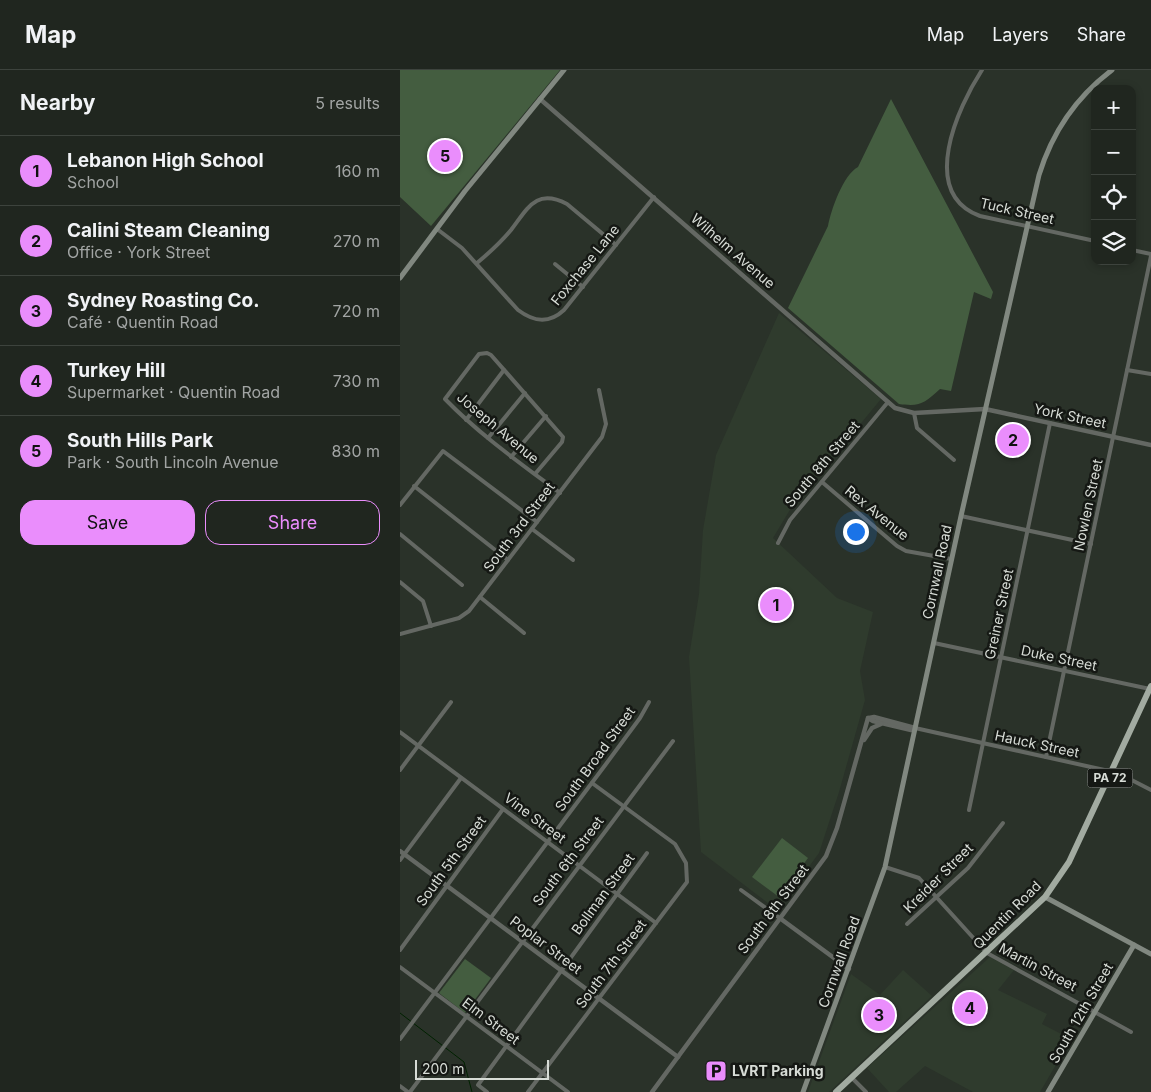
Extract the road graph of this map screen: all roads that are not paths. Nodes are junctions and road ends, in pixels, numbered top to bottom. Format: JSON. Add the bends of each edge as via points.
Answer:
{"nodes":[{"id":1,"x":564,"y":70,"type":"edge"},
{"id":2,"x":982,"y":70,"type":"edge"},
{"id":3,"x":1112,"y":70,"type":"edge"},
{"id":4,"x":540,"y":99,"type":"junction"},
{"id":5,"x":654,"y":197,"type":"junction"},
{"id":6,"x":1027,"y":226,"type":"junction"},
{"id":7,"x":437,"y":228,"type":"junction"},
{"id":8,"x":1091,"y":240,"type":"edge"},
{"id":9,"x":616,"y":245,"type":"junction"},
{"id":10,"x":1136,"y":251,"type":"edge"},
{"id":11,"x":1151,"y":255,"type":"edge"},
{"id":12,"x":477,"y":263,"type":"junction"},
{"id":13,"x":555,"y":264,"type":"dead end"},
{"id":14,"x":400,"y":278,"type":"edge"},
{"id":15,"x":583,"y":287,"type":"junction"},
{"id":16,"x":504,"y":370,"type":"junction"},
{"id":17,"x":1127,"y":370,"type":"junction"},
{"id":18,"x":1151,"y":374,"type":"edge"},
{"id":19,"x":599,"y":390,"type":"dead end"},
{"id":20,"x":525,"y":393,"type":"junction"},
{"id":21,"x":888,"y":402,"type":"junction"},
{"id":22,"x":985,"y":409,"type":"junction"},
{"id":23,"x":914,"y":413,"type":"junction"},
{"id":24,"x":546,"y":416,"type":"junction"},
{"id":25,"x":466,"y":420,"type":"junction"},
{"id":26,"x":1050,"y":423,"type":"junction"},
{"id":27,"x":1113,"y":437,"type":"junction"},
{"id":28,"x":488,"y":438,"type":"junction"},
{"id":29,"x":1151,"y":445,"type":"edge"},
{"id":30,"x":511,"y":457,"type":"junction"},
{"id":31,"x":954,"y":460,"type":"dead end"},
{"id":32,"x":535,"y":474,"type":"junction"},
{"id":33,"x":822,"y":482,"type":"junction"},
{"id":34,"x":414,"y":486,"type":"junction"},
{"id":35,"x":560,"y":493,"type":"junction"},
{"id":36,"x":400,"y":505,"type":"edge"},
{"id":37,"x":961,"y":516,"type":"junction"},
{"id":38,"x":537,"y":522,"type":"junction"},
{"id":39,"x":532,"y":529,"type":"junction"},
{"id":40,"x":1028,"y":530,"type":"junction"},
{"id":41,"x":400,"y":534,"type":"edge"},
{"id":42,"x":778,"y":543,"type":"dead end"},
{"id":43,"x":1091,"y":544,"type":"junction"},
{"id":44,"x":951,"y":559,"type":"junction"},
{"id":45,"x":508,"y":560,"type":"junction"},
{"id":46,"x":573,"y":560,"type":"dead end"},
{"id":47,"x":400,"y":582,"type":"edge"},
{"id":48,"x":462,"y":585,"type":"dead end"},
{"id":49,"x":480,"y":597,"type":"junction"},
{"id":50,"x":431,"y":626,"type":"junction"},
{"id":51,"x":524,"y":633,"type":"dead end"},
{"id":52,"x":400,"y":634,"type":"edge"},
{"id":53,"x":934,"y":643,"type":"junction"},
{"id":54,"x":1001,"y":657,"type":"junction"},
{"id":55,"x":1064,"y":671,"type":"junction"},
{"id":56,"x":1150,"y":688,"type":"edge"},
{"id":57,"x":451,"y":702,"type":"dead end"},
{"id":58,"x":649,"y":702,"type":"dead end"},
{"id":59,"x":868,"y":718,"type":"junction"},
{"id":60,"x":882,"y":723,"type":"junction"},
{"id":61,"x":915,"y":728,"type":"junction"},
{"id":62,"x":400,"y":732,"type":"edge"},
{"id":63,"x":673,"y":741,"type":"dead end"},
{"id":64,"x":983,"y":743,"type":"junction"},
{"id":65,"x":418,"y":745,"type":"junction"},
{"id":66,"x":860,"y":745,"type":"junction"},
{"id":67,"x":1046,"y":757,"type":"junction"},
{"id":68,"x":400,"y":770,"type":"edge"},
{"id":69,"x":1112,"y":772,"type":"junction"},
{"id":70,"x":461,"y":778,"type":"junction"},
{"id":71,"x":592,"y":783,"type":"junction"},
{"id":72,"x":1150,"y":788,"type":"edge"},
{"id":73,"x":623,"y":808,"type":"junction"},
{"id":74,"x":503,"y":809,"type":"junction"},
{"id":75,"x":970,"y":810,"type":"dead end"},
{"id":76,"x":1003,"y":822,"type":"dead end"},
{"id":77,"x":548,"y":842,"type":"junction"},
{"id":78,"x":402,"y":853,"type":"edge"},
{"id":79,"x":647,"y":854,"type":"dead end"},
{"id":80,"x":400,"y":860,"type":"edge"},
{"id":81,"x":579,"y":865,"type":"junction"},
{"id":82,"x":885,"y":867,"type":"junction"},
{"id":83,"x":448,"y":886,"type":"junction"},
{"id":84,"x":741,"y":890,"type":"dead end"},
{"id":85,"x":618,"y":894,"type":"junction"},
{"id":86,"x":937,"y":897,"type":"junction"},
{"id":87,"x":1045,"y":897,"type":"junction"},
{"id":88,"x":491,"y":918,"type":"junction"},
{"id":89,"x":781,"y":919,"type":"junction"},
{"id":90,"x":656,"y":923,"type":"junction"},
{"id":91,"x":908,"y":924,"type":"dead end"},
{"id":92,"x":522,"y":941,"type":"junction"},
{"id":93,"x":1134,"y":945,"type":"junction"},
{"id":94,"x":400,"y":950,"type":"edge"},
{"id":95,"x":987,"y":953,"type":"junction"},
{"id":96,"x":1151,"y":954,"type":"edge"},
{"id":97,"x":400,"y":967,"type":"edge"},
{"id":98,"x":848,"y":969,"type":"junction"},
{"id":99,"x":561,"y":970,"type":"junction"},
{"id":100,"x":434,"y":993,"type":"junction"},
{"id":101,"x":599,"y":999,"type":"junction"},
{"id":102,"x":1096,"y":1011,"type":"junction"},
{"id":103,"x":466,"y":1016,"type":"junction"},
{"id":104,"x":1131,"y":1032,"type":"dead end"},
{"id":105,"x":400,"y":1039,"type":"edge"},
{"id":106,"x":506,"y":1046,"type":"junction"},
{"id":107,"x":678,"y":1057,"type":"junction"},
{"id":108,"x":542,"y":1073,"type":"junction"},
{"id":109,"x":852,"y":1078,"type":"junction"},
{"id":110,"x":400,"y":1086,"type":"edge"},
{"id":111,"x":409,"y":1092,"type":"edge"},
{"id":112,"x":487,"y":1092,"type":"edge"},
{"id":113,"x":528,"y":1092,"type":"edge"},
{"id":114,"x":568,"y":1092,"type":"edge"},
{"id":115,"x":652,"y":1092,"type":"edge"},
{"id":116,"x":803,"y":1092,"type":"edge"},
{"id":117,"x":836,"y":1092,"type":"edge"},
{"id":118,"x":866,"y":1092,"type":"edge"},
{"id":119,"x":1048,"y":1092,"type":"edge"}],
"edges":[{"from":1,"to":4,"type":"main road"},
{"from":2,"to":6,"type":"street","name":"Tuck Street","via":[[951,133],[947,158],[951,188],[958,202],[969,211]]},
{"from":3,"to":6,"type":"main road","name":"Cornwall Road","via":[[1082,96],[1056,134],[1042,167]]},
{"from":4,"to":5,"type":"street","name":"Wilhelm Avenue"},
{"from":4,"to":7,"type":"main road"},
{"from":5,"to":9,"type":"street","name":"Foxchase Lane"},
{"from":5,"to":21,"type":"street","name":"Wilhelm Avenue"},
{"from":6,"to":8,"type":"street","name":"Tuck Street"},
{"from":6,"to":22,"type":"main road","name":"Cornwall Road"},
{"from":7,"to":12,"type":"street","name":"Foxchase Lane"},
{"from":7,"to":14,"type":"main road"},
{"from":9,"to":12,"type":"street","via":[[567,204],[547,198],[537,200],[527,208],[510,231]]},
{"from":9,"to":15,"type":"street","name":"Foxchase Lane"},
{"from":10,"to":11,"type":"street"},
{"from":11,"to":17,"type":"street","name":"Nowlen Street"},
{"from":12,"to":15,"type":"street","name":"Foxchase Lane","via":[[518,310],[541,320],[555,318]]},
{"from":13,"to":15,"type":"street"},
{"from":16,"to":20,"type":"street"},
{"from":16,"to":25,"type":"street"},
{"from":16,"to":25,"type":"street","name":"Joseph Avenue","via":[[491,355],[479,354],[445,399]]},
{"from":17,"to":18,"type":"street"},
{"from":17,"to":27,"type":"street","name":"Nowlen Street"},
{"from":19,"to":35,"type":"street","name":"South 3rd Street","via":[[606,419],[604,433]]},
{"from":20,"to":24,"type":"street"},
{"from":20,"to":28,"type":"street"},
{"from":21,"to":23,"type":"street","name":"Wilhelm Avenue","via":[[900,410]]},
{"from":21,"to":33,"type":"street","name":"South 8th Street"},
{"from":22,"to":23,"type":"street","name":"Wilhelm Avenue"},
{"from":22,"to":26,"type":"street","name":"York Street"},
{"from":22,"to":37,"type":"main road","name":"Cornwall Road"},
{"from":23,"to":31,"type":"street","via":[[917,428]]},
{"from":24,"to":30,"type":"street"},
{"from":24,"to":32,"type":"street","via":[[563,437]]},
{"from":25,"to":28,"type":"street","name":"Joseph Avenue"},
{"from":26,"to":27,"type":"street","name":"York Street"},
{"from":26,"to":40,"type":"street","name":"Greiner Street"},
{"from":27,"to":29,"type":"street","name":"York Street"},
{"from":27,"to":43,"type":"street","name":"Nowlen Street"},
{"from":28,"to":30,"type":"street","name":"Joseph Avenue"},
{"from":30,"to":32,"type":"street","name":"Joseph Avenue"},
{"from":32,"to":35,"type":"street","name":"Joseph Avenue"},
{"from":33,"to":42,"type":"street","name":"South 8th Street","via":[[790,520]]},
{"from":33,"to":44,"type":"street","name":"Rex Avenue","via":[[896,546],[906,551]]},
{"from":34,"to":36,"type":"street"},
{"from":34,"to":38,"type":"street","via":[[443,451],[448,452]]},
{"from":34,"to":45,"type":"street"},
{"from":35,"to":38,"type":"street","name":"South 3rd Street"},
{"from":37,"to":40,"type":"street"},
{"from":37,"to":44,"type":"main road","name":"Cornwall Road"},
{"from":38,"to":39,"type":"street","name":"South 3rd Street"},
{"from":39,"to":45,"type":"street","name":"South 3rd Street"},
{"from":39,"to":46,"type":"street"},
{"from":40,"to":43,"type":"street"},
{"from":40,"to":54,"type":"street","name":"Greiner Street"},
{"from":41,"to":48,"type":"street"},
{"from":43,"to":55,"type":"street","name":"Nowlen Street"},
{"from":44,"to":53,"type":"main road","name":"Cornwall Road"},
{"from":45,"to":49,"type":"street","name":"South 3rd Street"},
{"from":47,"to":50,"type":"street","via":[[423,600]]},
{"from":49,"to":50,"type":"street","name":"South 3rd Street","via":[[464,616]]},
{"from":49,"to":51,"type":"street"},
{"from":50,"to":52,"type":"street","name":"South 3rd Street"},
{"from":53,"to":54,"type":"street","name":"Duke Street"},
{"from":53,"to":61,"type":"main road","name":"Cornwall Road"},
{"from":54,"to":55,"type":"street","name":"Duke Street"},
{"from":54,"to":64,"type":"street","name":"Greiner Street"},
{"from":55,"to":56,"type":"street","name":"Duke Street"},
{"from":55,"to":67,"type":"street","name":"Nowlen Street"},
{"from":56,"to":69,"type":"highway","name":"Quentin Road","number":"PA 72"},
{"from":57,"to":65,"type":"street"},
{"from":58,"to":71,"type":"street","name":"South Broad Street"},
{"from":59,"to":60,"type":"street","name":"Hauck Street"},
{"from":59,"to":61,"type":"street","name":"Hauck Street"},
{"from":59,"to":66,"type":"street","name":"South 8th Street"},
{"from":60,"to":61,"type":"street","name":"Hauck Street","via":[[911,730]]},
{"from":60,"to":66,"type":"street","via":[[872,728]]},
{"from":61,"to":64,"type":"street","name":"Hauck Street"},
{"from":61,"to":82,"type":"main road","name":"Cornwall Road"},
{"from":62,"to":65,"type":"street","name":"Vine Street"},
{"from":63,"to":73,"type":"street","name":"South 6th Street"},
{"from":64,"to":67,"type":"street","name":"Hauck Street"},
{"from":64,"to":75,"type":"street","name":"Greiner Street"},
{"from":65,"to":68,"type":"street"},
{"from":65,"to":70,"type":"street","name":"Vine Street"},
{"from":66,"to":89,"type":"street","name":"South 8th Street","via":[[829,850]]},
{"from":67,"to":69,"type":"street","name":"Hauck Street"},
{"from":69,"to":72,"type":"street","name":"Hauck Street"},
{"from":69,"to":87,"type":"highway","name":"Quentin Road","number":"PA 72","via":[[1069,862]]},
{"from":70,"to":74,"type":"street","name":"Vine Street"},
{"from":70,"to":78,"type":"street"},
{"from":71,"to":73,"type":"street"},
{"from":71,"to":77,"type":"street","name":"South Broad Street"},
{"from":73,"to":81,"type":"street","name":"South 6th Street"},
{"from":73,"to":90,"type":"street","name":"South 7th Street","via":[[675,844],[686,863],[687,882]]},
{"from":74,"to":77,"type":"street","name":"Vine Street"},
{"from":74,"to":83,"type":"street","name":"South 5th Street"},
{"from":76,"to":86,"type":"street","name":"Kreider Street","via":[[968,868]]},
{"from":77,"to":81,"type":"street","name":"Vine Street"},
{"from":77,"to":88,"type":"street","name":"South Broad Street"},
{"from":78,"to":80,"type":"street"},
{"from":78,"to":83,"type":"street","name":"Poplar Street"},
{"from":79,"to":85,"type":"street","name":"Bollman Street"},
{"from":81,"to":85,"type":"street","name":"Vine Street"},
{"from":81,"to":92,"type":"street","name":"South 6th Street"},
{"from":82,"to":86,"type":"street","via":[[919,878]]},
{"from":82,"to":98,"type":"main road","name":"Cornwall Road"},
{"from":83,"to":88,"type":"street","name":"Poplar Street"},
{"from":83,"to":94,"type":"street","name":"South 5th Street"},
{"from":84,"to":89,"type":"street"},
{"from":85,"to":90,"type":"street","name":"Vine Street"},
{"from":85,"to":99,"type":"street","name":"Bollman Street"},
{"from":86,"to":91,"type":"street","name":"Kreider Street"},
{"from":86,"to":95,"type":"street"},
{"from":87,"to":93,"type":"main road"},
{"from":87,"to":95,"type":"highway","name":"Quentin Road","number":"PA 72"},
{"from":88,"to":92,"type":"street","name":"Poplar Street"},
{"from":88,"to":100,"type":"street","name":"South Broad Street"},
{"from":89,"to":98,"type":"street"},
{"from":89,"to":107,"type":"street","name":"South 8th Street"},
{"from":90,"to":101,"type":"street","name":"South 7th Street"},
{"from":92,"to":99,"type":"street","name":"Poplar Street"},
{"from":92,"to":103,"type":"street","name":"South 6th Street"},
{"from":93,"to":96,"type":"main road"},
{"from":93,"to":102,"type":"main road","name":"South 12th Street"},
{"from":95,"to":102,"type":"street","name":"Martin Street"},
{"from":95,"to":109,"type":"highway","name":"Quentin Road","number":"PA 72"},
{"from":97,"to":100,"type":"street","name":"Elm Street"},
{"from":98,"to":116,"type":"main road","name":"Cornwall Road"},
{"from":99,"to":101,"type":"street","name":"Poplar Street"},
{"from":99,"to":106,"type":"street","name":"Bollman Street"},
{"from":100,"to":103,"type":"street","name":"Elm Street"},
{"from":100,"to":105,"type":"street","name":"South Broad Street"},
{"from":101,"to":107,"type":"street","name":"Poplar Street"},
{"from":101,"to":108,"type":"street","name":"South 7th Street"},
{"from":102,"to":104,"type":"street","name":"Martin Street"},
{"from":102,"to":119,"type":"main road","name":"South 12th Street"},
{"from":103,"to":106,"type":"street","name":"Elm Street"},
{"from":103,"to":111,"type":"street","name":"South 6th Street"},
{"from":106,"to":108,"type":"street","name":"Elm Street"},
{"from":106,"to":112,"type":"street","name":"Bollman Street","via":[[478,1085]]},
{"from":107,"to":115,"type":"street","name":"South 8th Street"},
{"from":108,"to":113,"type":"street","name":"South 7th Street"},
{"from":108,"to":114,"type":"street","name":"Elm Street"},
{"from":109,"to":117,"type":"highway","name":"Quentin Road","number":"PA 72"},
{"from":109,"to":118,"type":"street"},
{"from":110,"to":111,"type":"street"}]}
